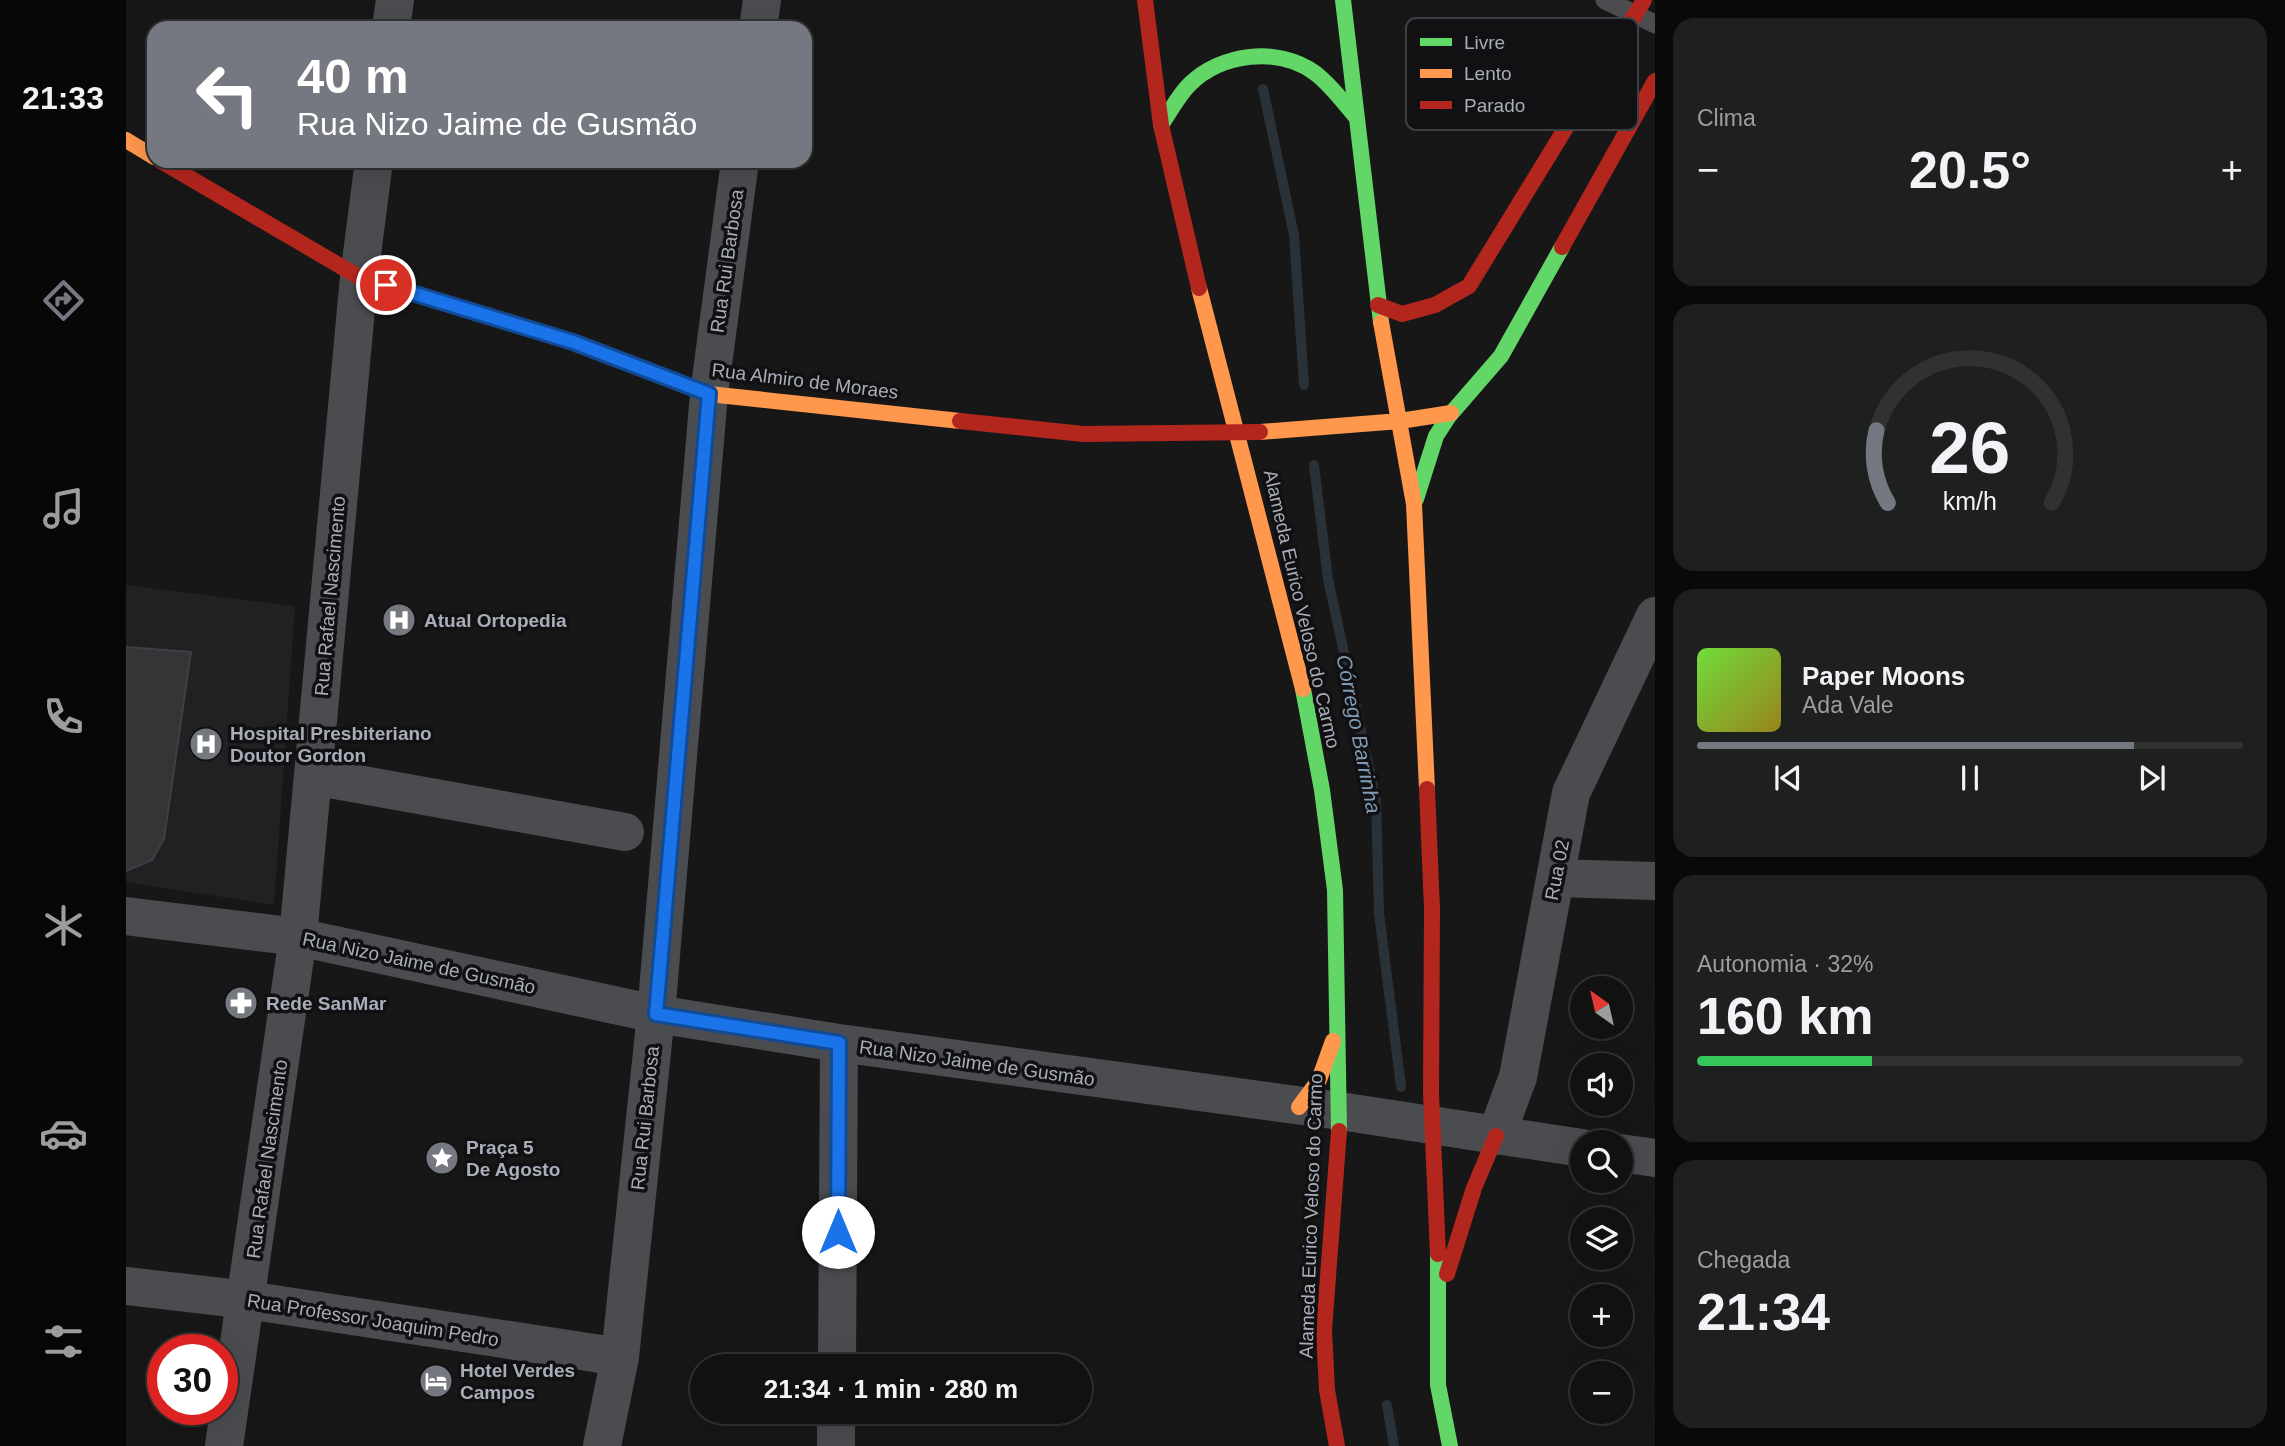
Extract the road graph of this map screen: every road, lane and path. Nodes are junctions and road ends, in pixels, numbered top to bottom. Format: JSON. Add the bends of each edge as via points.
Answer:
{"nodes":[{"id":1,"x":395,"y":0,"type":"edge"},
{"id":2,"x":762,"y":0,"type":"edge"},
{"id":3,"x":1145,"y":0,"type":"edge"},
{"id":4,"x":1343,"y":0,"type":"edge"},
{"id":5,"x":1605,"y":0,"type":"edge"},
{"id":6,"x":1640,"y":8,"type":"edge"},
{"id":7,"x":392,"y":21,"type":"edge"},
{"id":8,"x":759,"y":21,"type":"edge"},
{"id":9,"x":1655,"y":24,"type":"edge"},
{"id":10,"x":1655,"y":80,"type":"edge"},
{"id":11,"x":1638,"y":110,"type":"edge"},
{"id":12,"x":1356,"y":117,"type":"junction"},
{"id":13,"x":1161,"y":125,"type":"junction"},
{"id":14,"x":1565,"y":130,"type":"edge"},
{"id":15,"x":1627,"y":130,"type":"edge"},
{"id":16,"x":126,"y":140,"type":"edge"},
{"id":17,"x":147,"y":153,"type":"edge"},
{"id":18,"x":174,"y":168,"type":"edge"},
{"id":19,"x":373,"y":168,"type":"edge"},
{"id":20,"x":739,"y":168,"type":"edge"},
{"id":21,"x":359,"y":277,"type":"junction"},
{"id":22,"x":1378,"y":305,"type":"junction"},
{"id":23,"x":1216,"y":364,"type":"junction"},
{"id":24,"x":1206,"y":388,"type":"dead end"},
{"id":25,"x":709,"y":394,"type":"junction"},
{"id":26,"x":1451,"y":413,"type":"junction"},
{"id":27,"x":1187,"y":418,"type":"dead end"},
{"id":28,"x":1400,"y":421,"type":"junction"},
{"id":29,"x":1173,"y":435,"type":"junction"},
{"id":30,"x":1239,"y":435,"type":"junction"},
{"id":31,"x":1415,"y":504,"type":"junction"},
{"id":32,"x":1655,"y":616,"type":"edge"},
{"id":33,"x":313,"y":776,"type":"junction"},
{"id":34,"x":625,"y":832,"type":"dead end"},
{"id":35,"x":1556,"y":878,"type":"junction"},
{"id":36,"x":1655,"y":881,"type":"edge"},
{"id":37,"x":126,"y":916,"type":"edge"},
{"id":38,"x":298,"y":937,"type":"junction"},
{"id":39,"x":656,"y":1014,"type":"junction"},
{"id":40,"x":1338,"y":1022,"type":"junction"},
{"id":41,"x":839,"y":1043,"type":"junction"},
{"id":42,"x":1298,"y":1107,"type":"junction"},
{"id":43,"x":1347,"y":1112,"type":"junction"},
{"id":44,"x":1424,"y":1126,"type":"junction"},
{"id":45,"x":1496,"y":1136,"type":"junction"},
{"id":46,"x":1570,"y":1146,"type":"edge"},
{"id":47,"x":1633,"y":1155,"type":"edge"},
{"id":48,"x":1655,"y":1158,"type":"edge"},
{"id":49,"x":126,"y":1286,"type":"edge"},
{"id":50,"x":1440,"y":1299,"type":"junction"},
{"id":51,"x":257,"y":1302,"type":"junction"},
{"id":52,"x":836,"y":1354,"type":"edge"},
{"id":53,"x":620,"y":1357,"type":"junction"},
{"id":54,"x":836,"y":1424,"type":"edge"},
{"id":55,"x":224,"y":1446,"type":"edge"},
{"id":56,"x":246,"y":1446,"type":"edge"},
{"id":57,"x":602,"y":1446,"type":"edge"},
{"id":58,"x":836,"y":1446,"type":"edge"},
{"id":59,"x":1337,"y":1446,"type":"edge"},
{"id":60,"x":1450,"y":1446,"type":"edge"}],
"edges":[{"from":1,"to":7,"type":"street"},
{"from":2,"to":8,"type":"street"},
{"from":3,"to":13,"type":"street","name":"Alameda Eurico Veloso do Carmo"},
{"from":4,"to":12,"type":"street"},
{"from":5,"to":6,"type":"lane"},
{"from":6,"to":9,"type":"lane"},
{"from":10,"to":11,"type":"street"},
{"from":12,"to":13,"type":"street","via":[[1306,67],[1272,58],[1236,58],[1190,85]]},
{"from":12,"to":22,"type":"street"},
{"from":13,"to":23,"type":"street","name":"Alameda Eurico Veloso do Carmo"},
{"from":14,"to":22,"type":"street","via":[[1469,286],[1435,305],[1402,314]]},
{"from":15,"to":26,"type":"street","via":[[1501,356]]},
{"from":16,"to":17,"type":"street"},
{"from":18,"to":21,"type":"street","name":"Rua Almiro de Moraes"},
{"from":19,"to":21,"type":"street","name":"Rua Rafael Nascimento"},
{"from":20,"to":25,"type":"street","name":"Rua Rui Barbosa"},
{"from":21,"to":25,"type":"street","name":"Rua Almiro de Moraes","via":[[573,342]]},
{"from":21,"to":33,"type":"street","name":"Rua Rafael Nascimento"},
{"from":22,"to":28,"type":"street"},
{"from":23,"to":24,"type":"street"},
{"from":23,"to":30,"type":"street","name":"Alameda Eurico Veloso do Carmo"},
{"from":25,"to":29,"type":"street","name":"Rua Almiro de Moraes","via":[[1083,434]]},
{"from":25,"to":39,"type":"street","name":"Rua Rui Barbosa"},
{"from":26,"to":28,"type":"street","name":"Rua Almiro de Moraes"},
{"from":26,"to":31,"type":"street","via":[[1436,437]]},
{"from":27,"to":29,"type":"street"},
{"from":28,"to":30,"type":"street","name":"Rua Almiro de Moraes"},
{"from":28,"to":31,"type":"street"},
{"from":29,"to":30,"type":"street","name":"Rua Almiro de Moraes"},
{"from":30,"to":40,"type":"street","name":"Alameda Eurico Veloso do Carmo","via":[[1303,687],[1322,790],[1335,890]]},
{"from":31,"to":44,"type":"street","via":[[1432,909]]},
{"from":32,"to":35,"type":"street","name":"Rua 02","via":[[1572,793]]},
{"from":33,"to":34,"type":"street"},
{"from":33,"to":38,"type":"street","name":"Rua Rafael Nascimento"},
{"from":35,"to":36,"type":"street"},
{"from":35,"to":45,"type":"street","name":"Rua 02","via":[[1518,1077]]},
{"from":37,"to":38,"type":"street","name":"Rua Nizo Jaime de Gusmão"},
{"from":38,"to":39,"type":"street","name":"Rua Nizo Jaime de Gusmão"},
{"from":38,"to":51,"type":"street","name":"Rua Rafael Nascimento"},
{"from":39,"to":41,"type":"street","name":"Rua Nizo Jaime de Gusmão"},
{"from":39,"to":53,"type":"street","name":"Rua Rui Barbosa"},
{"from":40,"to":42,"type":"street","via":[[1329,1059]]},
{"from":40,"to":43,"type":"street","name":"Alameda Eurico Veloso do Carmo"},
{"from":41,"to":42,"type":"street","name":"Rua Nizo Jaime de Gusmão"},
{"from":41,"to":52,"type":"street"},
{"from":42,"to":43,"type":"street","name":"Rua Nizo Jaime de Gusmão"},
{"from":43,"to":44,"type":"street","name":"Rua Nizo Jaime de Gusmão"},
{"from":43,"to":59,"type":"street","name":"Alameda Eurico Veloso do Carmo","via":[[1324,1330],[1327,1390]]},
{"from":44,"to":45,"type":"street","name":"Rua Nizo Jaime de Gusmão"},
{"from":44,"to":50,"type":"street"},
{"from":45,"to":46,"type":"street","name":"Rua Nizo Jaime de Gusmão"},
{"from":45,"to":50,"type":"street","via":[[1474,1188]]},
{"from":47,"to":48,"type":"street"},
{"from":49,"to":51,"type":"street","name":"Rua Professor Joaquim Pedro"},
{"from":50,"to":60,"type":"street","via":[[1438,1385]]},
{"from":51,"to":53,"type":"street","name":"Rua Professor Joaquim Pedro"},
{"from":51,"to":55,"type":"street","name":"Rua Rafael Nascimento"},
{"from":51,"to":56,"type":"street"},
{"from":53,"to":57,"type":"street","name":"Rua Rui Barbosa"},
{"from":54,"to":58,"type":"street"}]}
